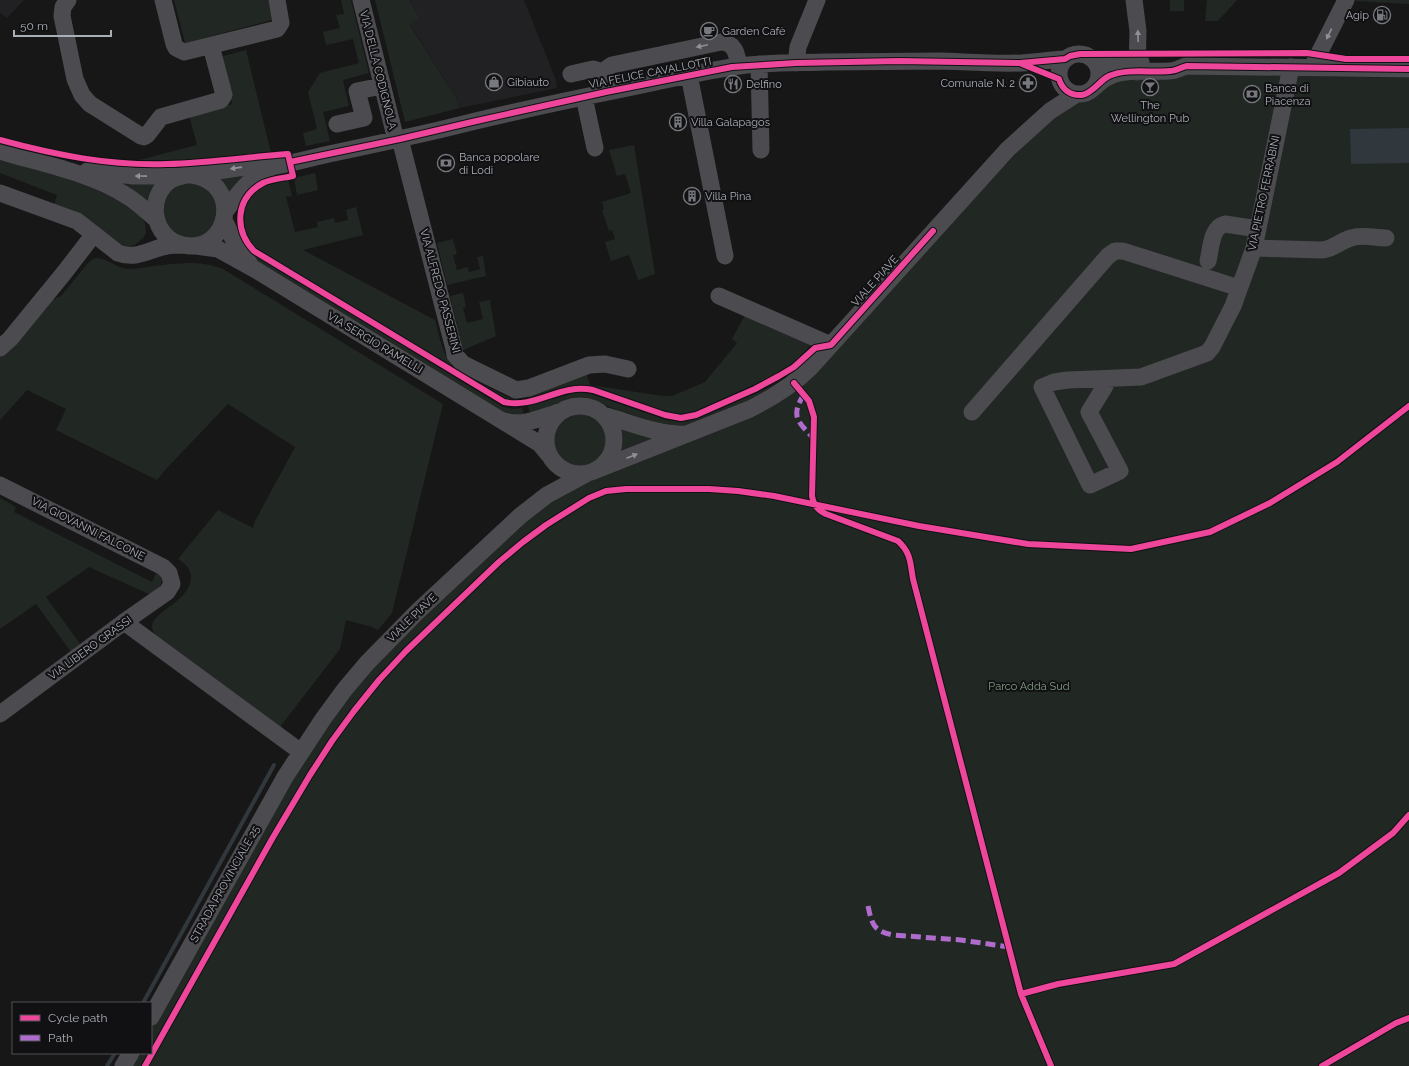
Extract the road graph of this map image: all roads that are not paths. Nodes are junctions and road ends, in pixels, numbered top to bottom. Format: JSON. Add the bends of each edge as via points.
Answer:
{"nodes":[{"id":1,"x":68,"y":0,"type":"edge"},
{"id":2,"x":163,"y":0,"type":"edge"},
{"id":3,"x":277,"y":0,"type":"edge"},
{"id":4,"x":361,"y":0,"type":"edge"},
{"id":5,"x":817,"y":0,"type":"edge"},
{"id":6,"x":1134,"y":0,"type":"edge"},
{"id":7,"x":1346,"y":0,"type":"edge"},
{"id":8,"x":211,"y":46,"type":"junction"},
{"id":9,"x":1065,"y":59,"type":"junction"},
{"id":10,"x":1093,"y":60,"type":"junction"},
{"id":11,"x":796,"y":63,"type":"junction"},
{"id":12,"x":1020,"y":63,"type":"junction"},
{"id":13,"x":759,"y":64,"type":"junction"},
{"id":14,"x":739,"y":66,"type":"junction"},
{"id":15,"x":1138,"y":67,"type":"junction"},
{"id":16,"x":1291,"y":67,"type":"junction"},
{"id":17,"x":1312,"y":67,"type":"junction"},
{"id":18,"x":1409,"y":69,"type":"edge"},
{"id":19,"x":604,"y":72,"type":"junction"},
{"id":20,"x":572,"y":74,"type":"dead end"},
{"id":21,"x":689,"y":75,"type":"junction"},
{"id":22,"x":382,"y":86,"type":"junction"},
{"id":23,"x":1096,"y":86,"type":"junction"},
{"id":24,"x":1066,"y":87,"type":"junction"},
{"id":25,"x":606,"y":92,"type":"junction"},
{"id":26,"x":584,"y":97,"type":"junction"},
{"id":27,"x":388,"y":108,"type":"junction"},
{"id":28,"x":363,"y":113,"type":"junction"},
{"id":29,"x":336,"y":124,"type":"dead end"},
{"id":30,"x":398,"y":140,"type":"junction"},
{"id":31,"x":595,"y":148,"type":"dead end"},
{"id":32,"x":761,"y":150,"type":"dead end"},
{"id":33,"x":0,"y":152,"type":"edge"},
{"id":34,"x":55,"y":166,"type":"junction"},
{"id":35,"x":275,"y":166,"type":"junction"},
{"id":36,"x":186,"y":176,"type":"junction"},
{"id":37,"x":0,"y":193,"type":"edge"},
{"id":38,"x":225,"y":216,"type":"junction"},
{"id":39,"x":157,"y":222,"type":"junction"},
{"id":40,"x":1258,"y":229,"type":"junction"},
{"id":41,"x":94,"y":234,"type":"junction"},
{"id":42,"x":1386,"y":238,"type":"dead end"},
{"id":43,"x":187,"y":245,"type":"junction"},
{"id":44,"x":1254,"y":248,"type":"junction"},
{"id":45,"x":136,"y":256,"type":"junction"},
{"id":46,"x":725,"y":256,"type":"dead end"},
{"id":47,"x":1208,"y":261,"type":"dead end"},
{"id":48,"x":256,"y":270,"type":"junction"},
{"id":49,"x":1239,"y":288,"type":"junction"},
{"id":50,"x":719,"y":296,"type":"dead end"},
{"id":51,"x":831,"y":345,"type":"junction"},
{"id":52,"x":0,"y":348,"type":"edge"},
{"id":53,"x":628,"y":369,"type":"dead end"},
{"id":54,"x":1106,"y":379,"type":"junction"},
{"id":55,"x":559,"y":412,"type":"junction"},
{"id":56,"x":972,"y":412,"type":"dead end"},
{"id":57,"x":494,"y":415,"type":"junction"},
{"id":58,"x":603,"y":415,"type":"junction"},
{"id":59,"x":696,"y":431,"type":"junction"},
{"id":60,"x":550,"y":458,"type":"junction"},
{"id":61,"x":591,"y":472,"type":"junction"},
{"id":62,"x":0,"y":485,"type":"edge"},
{"id":63,"x":540,"y":500,"type":"junction"},
{"id":64,"x":172,"y":578,"type":"joint"},
{"id":65,"x":124,"y":622,"type":"junction"},
{"id":66,"x":0,"y":714,"type":"edge"},
{"id":67,"x":301,"y":752,"type":"junction"},
{"id":68,"x":152,"y":1015,"type":"edge"},
{"id":69,"x":130,"y":1054,"type":"edge"},
{"id":70,"x":124,"y":1066,"type":"edge"}],
"edges":[{"from":1,"to":8,"type":"street","via":[[63,7],[62,16],[75,79],[82,95],[90,104],[144,137],[161,117],[219,102],[223,98]]},
{"from":2,"to":8,"type":"street","via":[[176,48],[184,52]]},
{"from":3,"to":8,"type":"street","via":[[282,19],[277,29]]},
{"from":4,"to":22,"type":"street","name":"VIA DELLA CODIGNOLA"},
{"from":5,"to":11,"type":"street","via":[[798,47]]},
{"from":15,"to":6,"type":"street","one_way":true,"via":[[1138,31]]},
{"from":7,"to":17,"type":"street","one_way":true},
{"from":9,"to":10,"type":"street","via":[[1080,54]]},
{"from":9,"to":12,"type":"street","name":"VIA FELICE CAVALLOTTI"},
{"from":9,"to":24,"type":"street","via":[[1059,68]]},
{"from":10,"to":15,"type":"street"},
{"from":10,"to":23,"type":"street","via":[[1099,71]]},
{"from":11,"to":12,"type":"street","name":"VIA FELICE CAVALLOTTI"},
{"from":11,"to":13,"type":"street","name":"VIA FELICE CAVALLOTTI"},
{"from":12,"to":24,"type":"street","name":"VIA FELICE CAVALLOTTI"},
{"from":13,"to":14,"type":"street","name":"VIA FELICE CAVALLOTTI"},
{"from":13,"to":32,"type":"street"},
{"from":14,"to":19,"type":"street","one_way":true,"via":[[735,49],[728,43],[721,42],[612,65]]},
{"from":14,"to":21,"type":"street","name":"VIA FELICE CAVALLOTTI"},
{"from":15,"to":16,"type":"street","via":[[1173,71],[1187,66]]},
{"from":15,"to":23,"type":"street","via":[[1110,76]]},
{"from":16,"to":17,"type":"street"},
{"from":16,"to":40,"type":"street","name":"VIA PIETRO FERRABINI"},
{"from":17,"to":18,"type":"street"},
{"from":19,"to":20,"type":"street","via":[[593,69]]},
{"from":19,"to":25,"type":"street"},
{"from":21,"to":25,"type":"street","name":"VIA FELICE CAVALLOTTI"},
{"from":21,"to":46,"type":"street"},
{"from":22,"to":27,"type":"street","name":"VIA DELLA CODIGNOLA"},
{"from":22,"to":28,"type":"street","via":[[357,91]]},
{"from":23,"to":24,"type":"street","via":[[1086,94]]},
{"from":24,"to":51,"type":"street","name":"VIALE PIAVE","via":[[1050,111],[991,168]]},
{"from":25,"to":26,"type":"street","name":"VIA FELICE CAVALLOTTI"},
{"from":26,"to":30,"type":"street","name":"VIA FELICE CAVALLOTTI"},
{"from":26,"to":31,"type":"street"},
{"from":27,"to":28,"type":"street"},
{"from":27,"to":30,"type":"street","name":"VIA DELLA CODIGNOLA"},
{"from":28,"to":29,"type":"street","via":[[364,118]]},
{"from":30,"to":35,"type":"street","name":"VIA FELICE CAVALLOTTI"},
{"from":30,"to":53,"type":"street","name":"VIA ALFREDO PASSERINI","via":[[454,349],[463,364],[516,390],[529,388],[589,365],[605,364]]},
{"from":33,"to":34,"type":"street","name":"VIA FELICE CAVALLOTTI"},
{"from":36,"to":34,"type":"street","name":"VIA FELICE CAVALLOTTI","one_way":true,"via":[[134,176]]},
{"from":34,"to":39,"type":"street","name":"VIA FELICE CAVALLOTTI","via":[[115,189]]},
{"from":35,"to":36,"type":"street","name":"VIA FELICE CAVALLOTTI","one_way":true,"via":[[243,167]]},
{"from":35,"to":38,"type":"street","via":[[258,174],[245,185]]},
{"from":36,"to":38,"type":"street","name":"VIA FELICE CAVALLOTTI","via":[[205,178],[219,189],[225,202]]},
{"from":36,"to":39,"type":"street","name":"VIA FELICE CAVALLOTTI","via":[[172,179],[158,194],[154,211]]},
{"from":37,"to":41,"type":"street","via":[[77,221]]},
{"from":38,"to":43,"type":"street","via":[[215,236],[200,244]]},
{"from":38,"to":48,"type":"street","name":"VIA SERGIO RAMELLI","via":[[241,253]]},
{"from":39,"to":43,"type":"street","name":"VIA FELICE CAVALLOTTI","via":[[169,239]]},
{"from":39,"to":45,"type":"street","via":[[153,239]]},
{"from":40,"to":44,"type":"street","name":"VIA PIETRO FERRABINI"},
{"from":40,"to":47,"type":"street","via":[[1221,225],[1214,233]]},
{"from":41,"to":45,"type":"street","via":[[118,253]]},
{"from":41,"to":52,"type":"street"},
{"from":42,"to":44,"type":"street","via":[[1354,237],[1332,249],[1322,250]]},
{"from":43,"to":45,"type":"street","via":[[166,246]]},
{"from":43,"to":48,"type":"street","name":"VIA SERGIO RAMELLI","via":[[218,249]]},
{"from":44,"to":49,"type":"street","name":"VIA PIETRO FERRABINI"},
{"from":48,"to":57,"type":"street","name":"VIA SERGIO RAMELLI"},
{"from":49,"to":54,"type":"street","name":"VIA PIETRO FERRABINI","via":[[1233,306],[1207,353],[1141,377]]},
{"from":49,"to":56,"type":"street","via":[[1123,251],[1115,251]]},
{"from":50,"to":51,"type":"street"},
{"from":51,"to":59,"type":"street","name":"VIALE PIAVE","via":[[801,377],[780,393],[750,409]]},
{"from":54,"to":54,"type":"street","name":"VIA PIETRO FERRABINI","via":[[1054,382],[1042,387],[1090,485],[1120,471],[1089,412],[1105,386]]},
{"from":55,"to":57,"type":"street","name":"VIA SERGIO RAMELLI","via":[[518,423],[507,422]]},
{"from":55,"to":58,"type":"street","name":"VIALE PIAVE","via":[[570,407],[582,406],[593,408]]},
{"from":55,"to":60,"type":"street","name":"VIALE PIAVE","via":[[546,432]]},
{"from":57,"to":60,"type":"street","name":"VIA SERGIO RAMELLI","via":[[540,444]]},
{"from":58,"to":59,"type":"street","name":"VIALE PIAVE","via":[[668,433],[685,434]]},
{"from":58,"to":61,"type":"street","name":"VIALE PIAVE","via":[[610,423],[614,444],[611,455],[604,464]]},
{"from":61,"to":59,"type":"street","name":"VIALE PIAVE","one_way":true},
{"from":60,"to":61,"type":"street","name":"VIALE PIAVE","via":[[567,472]]},
{"from":60,"to":63,"type":"street","name":"VIALE PIAVE","via":[[553,467],[551,482]]},
{"from":61,"to":63,"type":"street","name":"VIALE PIAVE"},
{"from":62,"to":64,"type":"street","name":"VIA GIOVANNI FALCONE","via":[[163,567]]},
{"from":63,"to":67,"type":"street","name":"VIALE PIAVE","via":[[500,534],[367,663],[345,689]]},
{"from":64,"to":65,"type":"street","name":"VIA LIBERO GRASSI","via":[[172,584],[167,592]]},
{"from":65,"to":66,"type":"street","name":"VIA LIBERO GRASSI"},
{"from":65,"to":67,"type":"street"},
{"from":67,"to":68,"type":"street","name":"STRADA PROVINCIALE 25"},
{"from":69,"to":70,"type":"street"}]}
